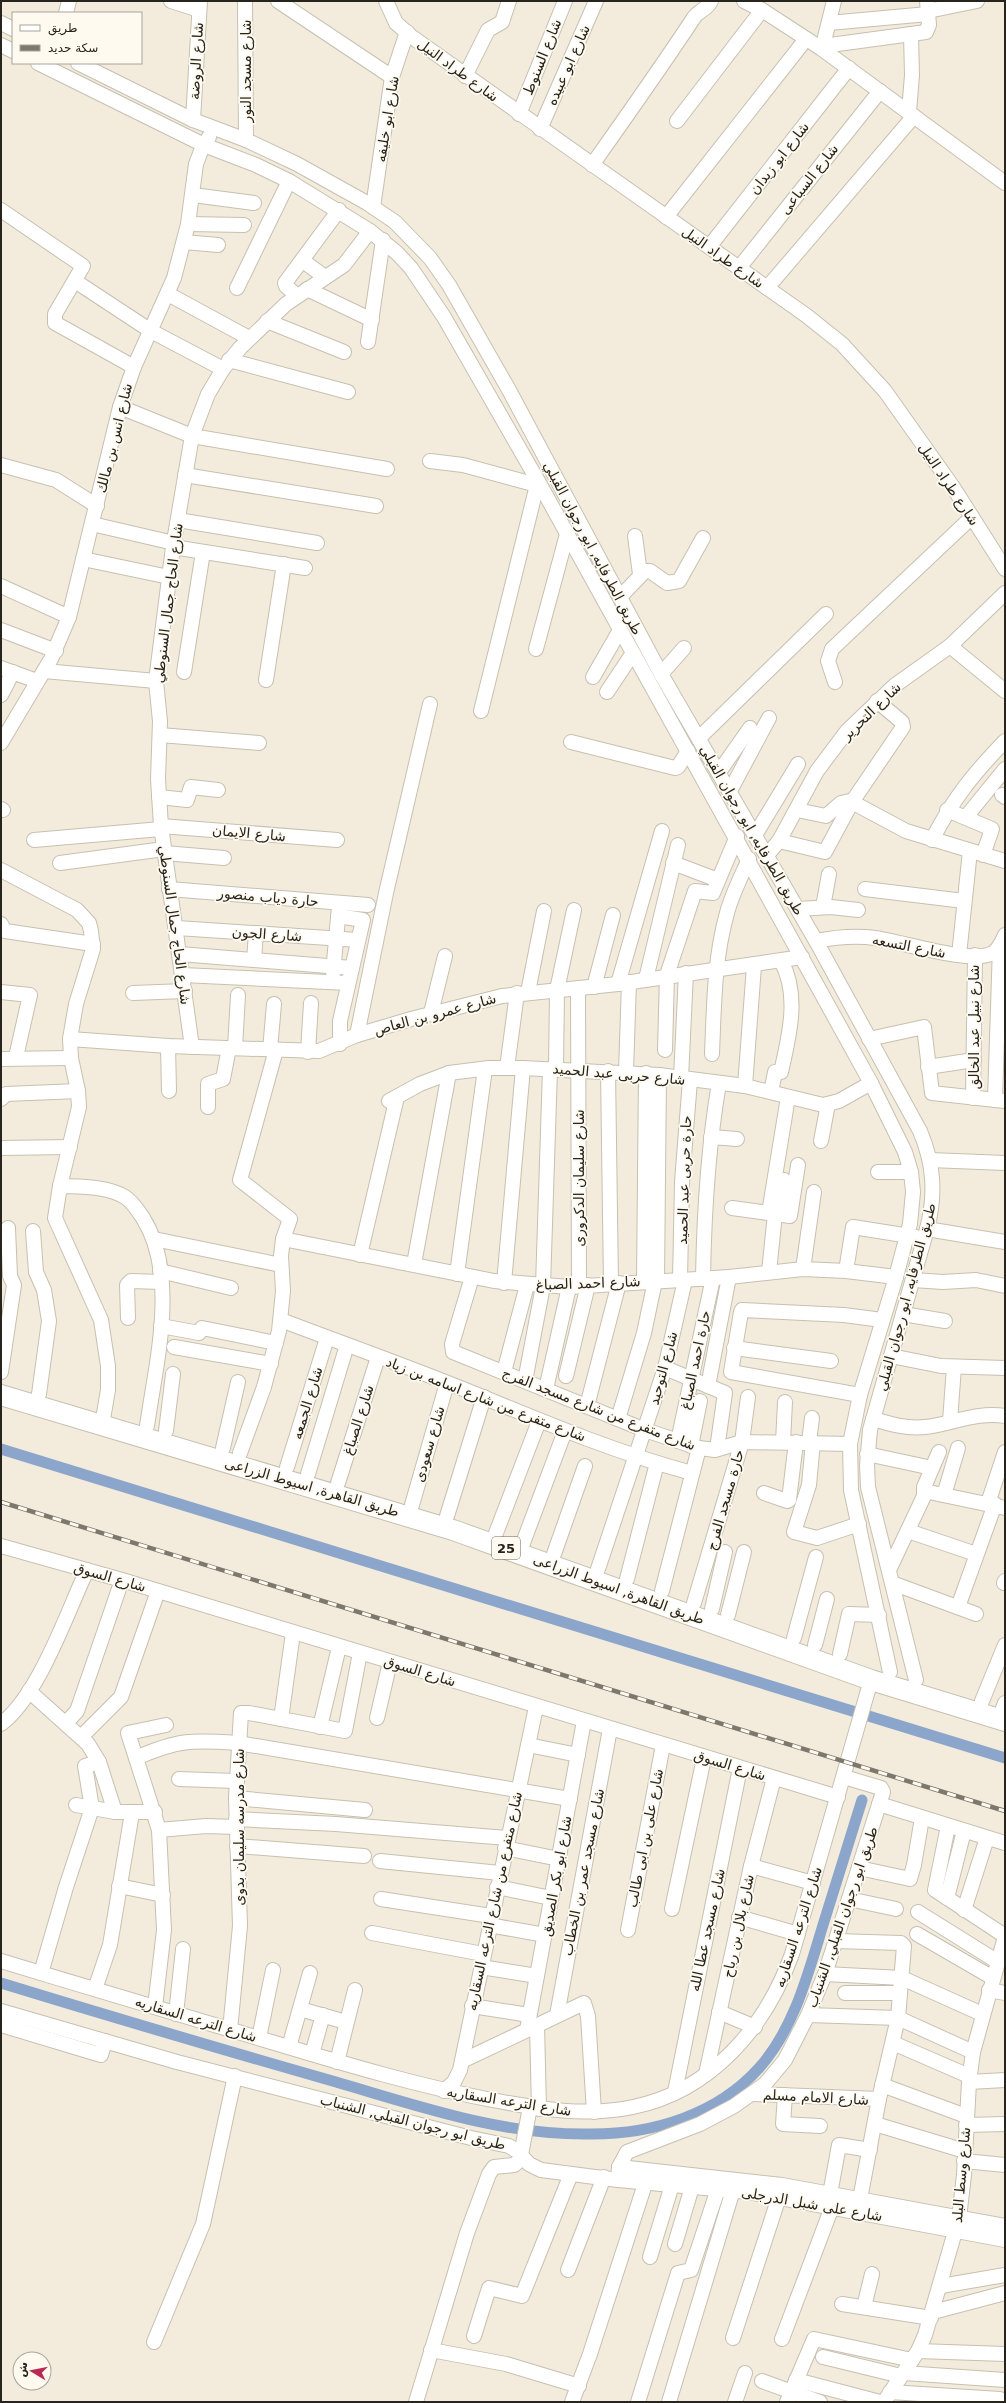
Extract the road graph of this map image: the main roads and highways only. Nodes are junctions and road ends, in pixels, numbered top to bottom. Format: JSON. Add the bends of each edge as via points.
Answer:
{"nodes":[{"id":1,"x":1,"y":1383,"type":"edge"},
{"id":2,"x":1,"y":1395,"type":"edge"},
{"id":3,"x":104,"y":1419,"type":"junction"},
{"id":4,"x":603,"y":1575,"type":"junction"},
{"id":5,"x":1004,"y":1710,"type":"edge"}],
"edges":[{"from":1,"to":3,"type":"highway","name":"طريق القاهرة, اسيوط الزراعى","number":"25","via":[[39,1394]]},
{"from":2,"to":3,"type":"highway","name":"طريق القاهرة, اسيوط الزراعى","number":"25"},
{"from":3,"to":4,"type":"highway","name":"طريق القاهرة, اسيوط الزراعى","number":"25"},
{"from":3,"to":4,"type":"highway","name":"طريق القاهرة, اسيوط الزراعى","number":"25","via":[[156,1429],[412,1505],[554,1554]]},
{"from":4,"to":5,"type":"highway","name":"طريق القاهرة, اسيوط الزراعى","number":"25","via":[[627,1579]]},
{"from":4,"to":5,"type":"highway","name":"طريق القاهرة, اسيوط الزراعى","number":"25","via":[[869,1689]]}]}
